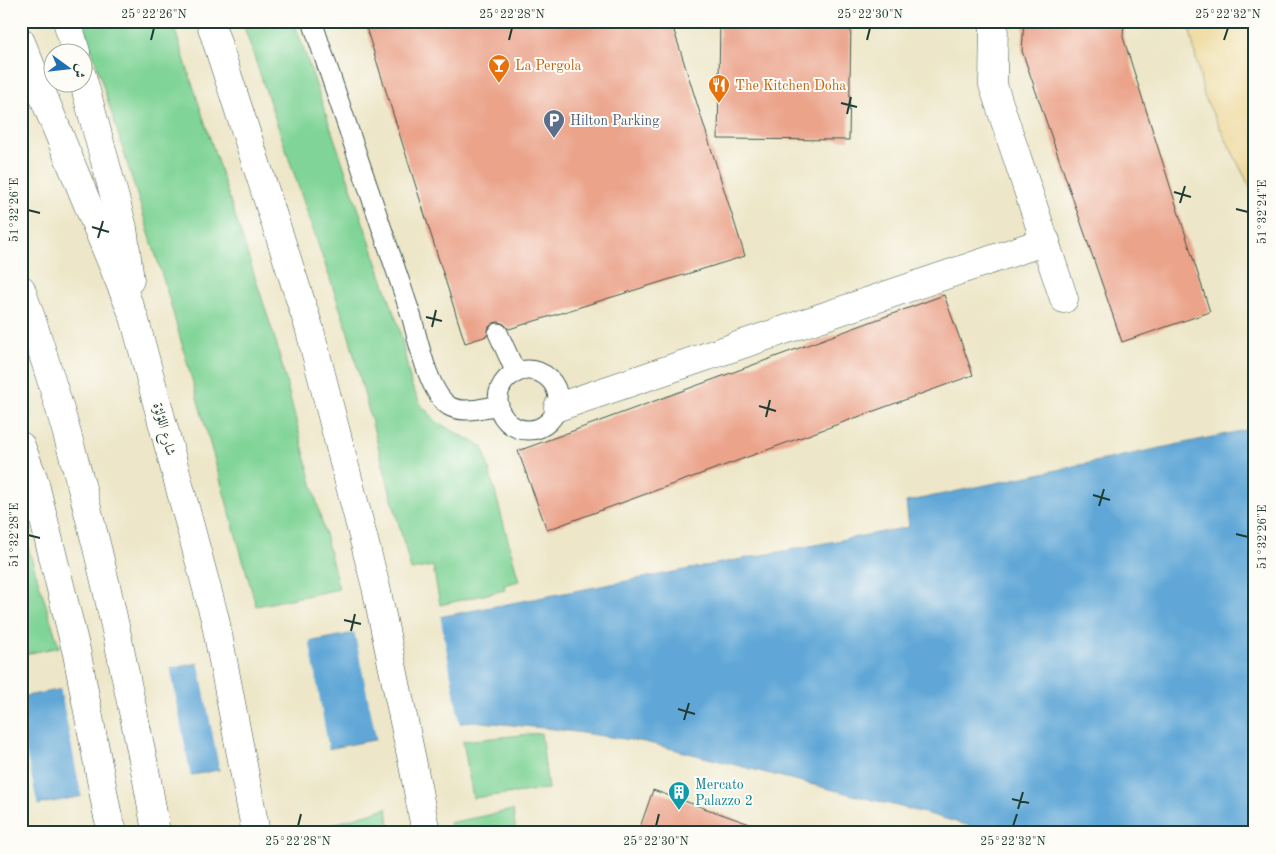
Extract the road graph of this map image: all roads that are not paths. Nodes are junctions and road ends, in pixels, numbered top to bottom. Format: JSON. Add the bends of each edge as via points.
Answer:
{"nodes":[{"id":1,"x":67,"y":21,"type":"edge"},
{"id":2,"x":210,"y":21,"type":"edge"},
{"id":3,"x":312,"y":21,"type":"edge"},
{"id":4,"x":994,"y":21,"type":"edge"},
{"id":5,"x":21,"y":42,"type":"edge"},
{"id":6,"x":73,"y":42,"type":"edge"},
{"id":7,"x":86,"y":92,"type":"edge"},
{"id":8,"x":1046,"y":241,"type":"junction"},
{"id":9,"x":21,"y":289,"type":"edge"},
{"id":10,"x":1064,"y":299,"type":"dead end"},
{"id":11,"x":134,"y":317,"type":"junction"},
{"id":12,"x":498,"y":333,"type":"dead end"},
{"id":13,"x":516,"y":373,"type":"junction"},
{"id":14,"x":499,"y":406,"type":"junction"},
{"id":15,"x":558,"y":407,"type":"junction"},
{"id":16,"x":21,"y":446,"type":"edge"},
{"id":17,"x":154,"y":821,"type":"edge"},
{"id":18,"x":111,"y":825,"type":"edge"},
{"id":19,"x":256,"y":833,"type":"edge"},
{"id":20,"x":426,"y":833,"type":"edge"}],
"edges":[{"from":1,"to":6,"type":"main road"},
{"from":2,"to":20,"type":"main road","via":[[309,327],[376,587]]},
{"from":3,"to":14,"type":"lane","via":[[435,390],[450,406],[469,410]]},
{"from":4,"to":8,"type":"main road","via":[[993,85]]},
{"from":5,"to":11,"type":"main road","name":"شارع اللؤلؤة"},
{"from":7,"to":11,"type":"main road","via":[[123,228]]},
{"from":8,"to":10,"type":"main road"},
{"from":8,"to":15,"type":"main road"},
{"from":9,"to":17,"type":"main road","via":[[41,344],[83,488]]},
{"from":11,"to":19,"type":"main road","name":"شارع اللؤلؤة","via":[[216,619]]},
{"from":12,"to":13,"type":"lane"},
{"from":13,"to":14,"type":"lane","via":[[502,386]]},
{"from":13,"to":15,"type":"lane","via":[[534,371],[551,380],[556,388]]},
{"from":14,"to":15,"type":"lane","via":[[509,423],[528,430],[546,424]]},
{"from":16,"to":18,"type":"main road","via":[[34,480],[77,654]]}]}
